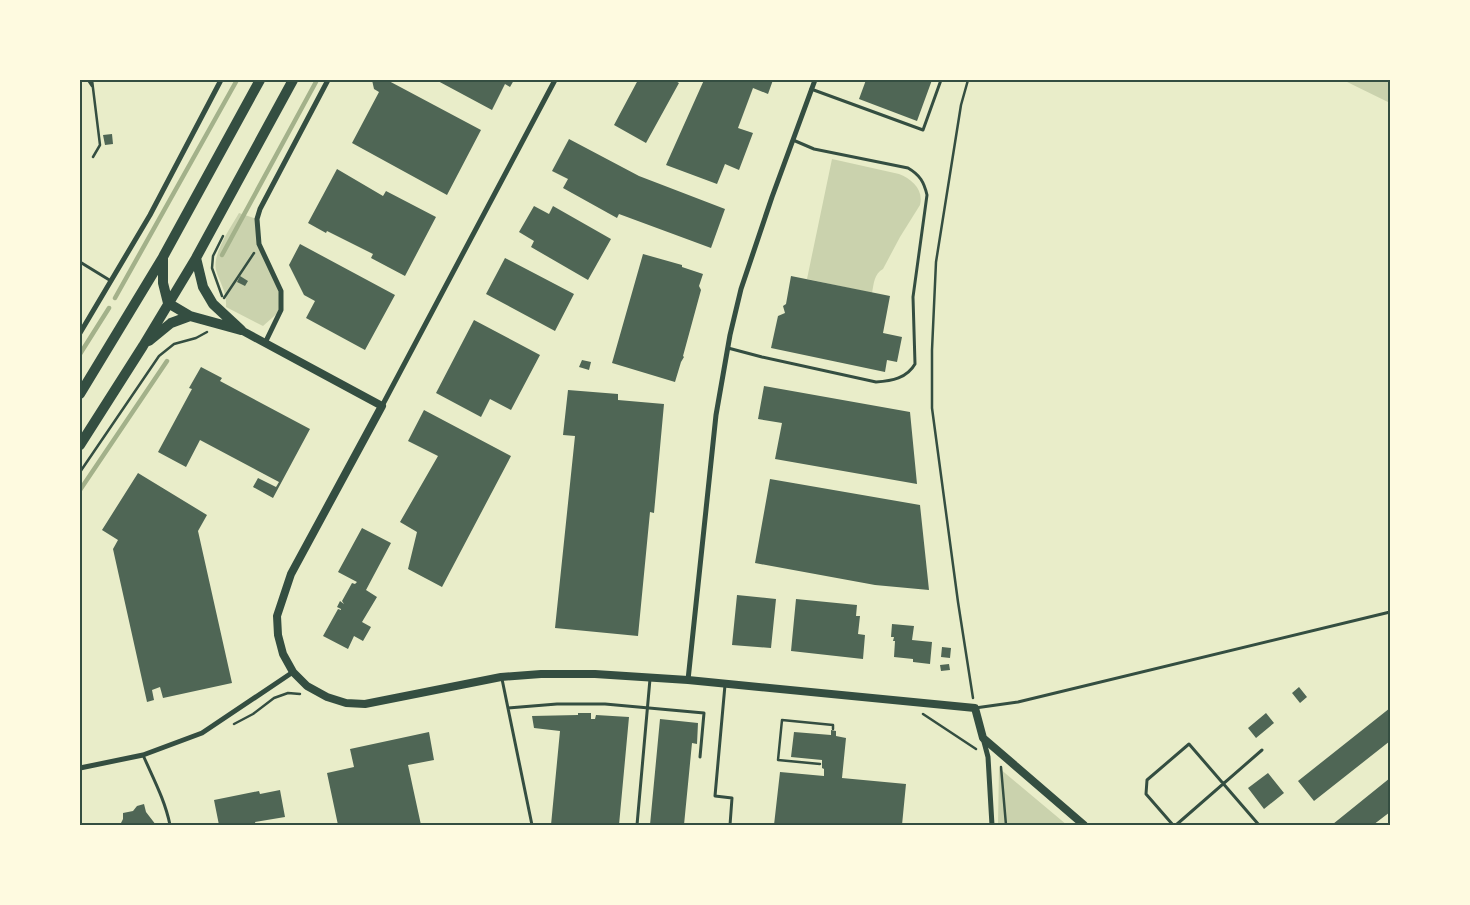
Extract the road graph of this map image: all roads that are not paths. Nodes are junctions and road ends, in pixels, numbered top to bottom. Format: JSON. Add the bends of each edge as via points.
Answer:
{"nodes":[{"id":1,"x":221,"y":80,"type":"edge"},
{"id":2,"x":260,"y":80,"type":"edge"},
{"id":3,"x":293,"y":80,"type":"edge"},
{"id":4,"x":328,"y":80,"type":"edge"},
{"id":5,"x":555,"y":80,"type":"edge"},
{"id":6,"x":815,"y":80,"type":"edge"},
{"id":7,"x":941,"y":80,"type":"edge"},
{"id":8,"x":812,"y":89,"type":"junction"},
{"id":9,"x":793,"y":140,"type":"junction"},
{"id":10,"x":163,"y":257,"type":"junction"},
{"id":11,"x":196,"y":258,"type":"junction"},
{"id":12,"x":80,"y":263,"type":"edge"},
{"id":13,"x":112,"y":281,"type":"junction"},
{"id":14,"x":168,"y":303,"type":"junction"},
{"id":15,"x":190,"y":316,"type":"junction"},
{"id":16,"x":241,"y":330,"type":"junction"},
{"id":17,"x":80,"y":333,"type":"edge"},
{"id":18,"x":265,"y":343,"type":"junction"},
{"id":19,"x":143,"y":346,"type":"junction"},
{"id":20,"x":727,"y":348,"type":"junction"},
{"id":21,"x":80,"y":394,"type":"edge"},
{"id":22,"x":382,"y":406,"type":"junction"},
{"id":23,"x":80,"y":445,"type":"edge"},
{"id":24,"x":1390,"y":612,"type":"edge"},
{"id":25,"x":293,"y":672,"type":"junction"},
{"id":26,"x":501,"y":677,"type":"junction"},
{"id":27,"x":650,"y":678,"type":"junction"},
{"id":28,"x":688,"y":680,"type":"junction"},
{"id":29,"x":725,"y":684,"type":"junction"},
{"id":30,"x":647,"y":707,"type":"junction"},
{"id":31,"x":508,"y":708,"type":"junction"},
{"id":32,"x":975,"y":708,"type":"junction"},
{"id":33,"x":983,"y":738,"type":"junction"},
{"id":34,"x":1262,"y":750,"type":"dead end"},
{"id":35,"x":143,"y":755,"type":"junction"},
{"id":36,"x":700,"y":757,"type":"dead end"},
{"id":37,"x":80,"y":768,"type":"edge"},
{"id":38,"x":1224,"y":784,"type":"junction"},
{"id":39,"x":170,"y":825,"type":"edge"},
{"id":40,"x":532,"y":825,"type":"edge"},
{"id":41,"x":637,"y":825,"type":"edge"},
{"id":42,"x":730,"y":825,"type":"edge"},
{"id":43,"x":992,"y":825,"type":"edge"},
{"id":44,"x":1084,"y":825,"type":"edge"},
{"id":45,"x":1174,"y":825,"type":"edge"},
{"id":46,"x":1259,"y":825,"type":"edge"}],
"edges":[{"from":1,"to":13,"type":"street"},
{"from":2,"to":10,"type":"highway"},
{"from":3,"to":11,"type":"highway"},
{"from":4,"to":18,"type":"street","via":[[256,219],[260,246],[281,291],[280,310]]},
{"from":5,"to":22,"type":"street"},
{"from":6,"to":8,"type":"street"},
{"from":7,"to":8,"type":"lane","via":[[923,130]]},
{"from":8,"to":9,"type":"street"},
{"from":9,"to":20,"type":"street","via":[[741,289]]},
{"from":9,"to":20,"type":"lane","via":[[814,149],[908,168],[924,182],[927,195],[912,297],[915,364],[904,376],[876,382]]},
{"from":10,"to":14,"type":"highway","via":[[163,283]]},
{"from":10,"to":21,"type":"highway"},
{"from":11,"to":14,"type":"highway"},
{"from":11,"to":16,"type":"highway","via":[[202,287],[213,304]]},
{"from":12,"to":13,"type":"lane"},
{"from":13,"to":17,"type":"street"},
{"from":14,"to":15,"type":"highway"},
{"from":14,"to":19,"type":"highway"},
{"from":15,"to":16,"type":"highway"},
{"from":15,"to":19,"type":"highway","via":[[171,323]]},
{"from":16,"to":18,"type":"street"},
{"from":18,"to":22,"type":"street"},
{"from":19,"to":23,"type":"highway"},
{"from":20,"to":28,"type":"street","via":[[716,415]]},
{"from":22,"to":25,"type":"street","via":[[285,589],[277,616],[278,635]]},
{"from":24,"to":32,"type":"lane","via":[[1018,702]]},
{"from":25,"to":26,"type":"street","via":[[307,686],[327,697],[346,703],[366,704]]},
{"from":25,"to":35,"type":"street","via":[[202,734]]},
{"from":26,"to":27,"type":"street","via":[[596,674]]},
{"from":26,"to":31,"type":"lane"},
{"from":27,"to":28,"type":"street"},
{"from":27,"to":30,"type":"lane"},
{"from":28,"to":29,"type":"street"},
{"from":29,"to":32,"type":"street"},
{"from":29,"to":42,"type":"lane","via":[[715,796],[732,798]]},
{"from":30,"to":31,"type":"lane","via":[[558,704]]},
{"from":30,"to":36,"type":"lane","via":[[704,713]]},
{"from":30,"to":41,"type":"lane"},
{"from":31,"to":40,"type":"lane"},
{"from":32,"to":33,"type":"street"},
{"from":33,"to":43,"type":"street","via":[[988,757]]},
{"from":33,"to":44,"type":"street"},
{"from":34,"to":38,"type":"lane"},
{"from":35,"to":37,"type":"street"},
{"from":35,"to":39,"type":"lane","via":[[168,812]]},
{"from":38,"to":45,"type":"lane"},
{"from":38,"to":45,"type":"lane","via":[[1189,744],[1147,780],[1146,794]]},
{"from":38,"to":46,"type":"lane"}]}
